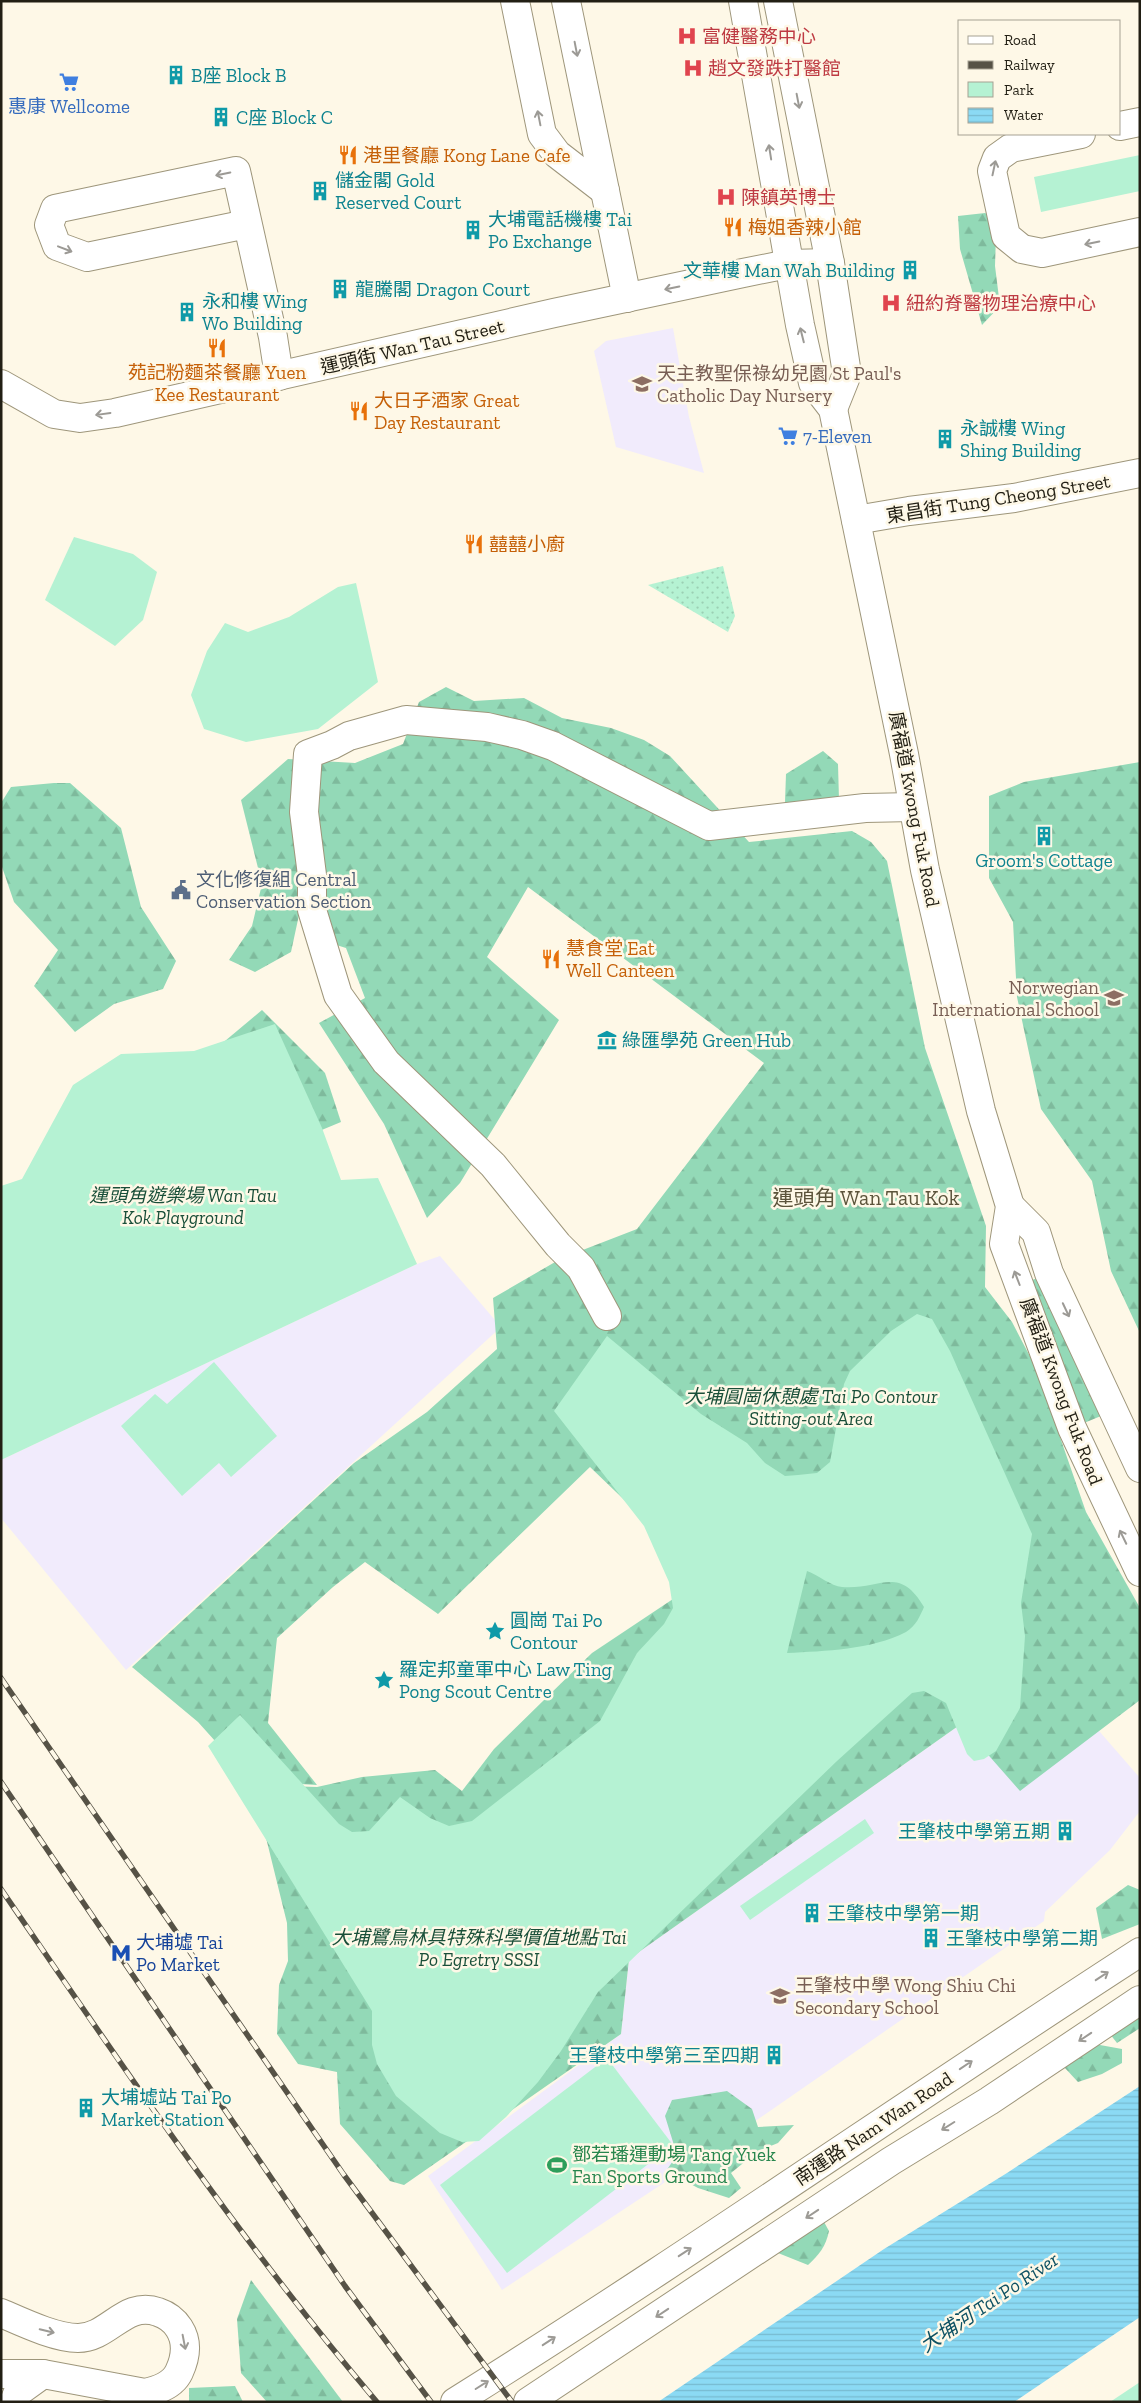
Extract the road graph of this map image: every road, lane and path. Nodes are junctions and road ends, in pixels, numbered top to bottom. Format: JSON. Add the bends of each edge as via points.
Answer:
{"nodes":[{"id":1,"x":515,"y":1,"type":"edge"},
{"id":2,"x":566,"y":1,"type":"edge"},
{"id":3,"x":743,"y":1,"type":"edge"},
{"id":4,"x":778,"y":1,"type":"edge"},
{"id":5,"x":1140,"y":122,"type":"edge"},
{"id":6,"x":1121,"y":126,"type":"edge"},
{"id":7,"x":1076,"y":135,"type":"edge"},
{"id":8,"x":604,"y":191,"type":"junction"},
{"id":9,"x":247,"y":224,"type":"junction"},
{"id":10,"x":1140,"y":232,"type":"edge"},
{"id":11,"x":830,"y":263,"type":"junction"},
{"id":12,"x":788,"y":264,"type":"junction"},
{"id":13,"x":627,"y":298,"type":"junction"},
{"id":14,"x":279,"y":376,"type":"junction"},
{"id":15,"x":1,"y":384,"type":"edge"},
{"id":16,"x":833,"y":409,"type":"junction"},
{"id":17,"x":1140,"y":473,"type":"edge"},
{"id":18,"x":856,"y":520,"type":"junction"},
{"id":19,"x":913,"y":808,"type":"junction"},
{"id":20,"x":1010,"y":1206,"type":"junction"},
{"id":21,"x":606,"y":1316,"type":"dead end"},
{"id":22,"x":1140,"y":1468,"type":"edge"},
{"id":23,"x":1140,"y":1572,"type":"edge"},
{"id":24,"x":1140,"y":1952,"type":"edge"},
{"id":25,"x":1140,"y":2000,"type":"edge"},
{"id":26,"x":1,"y":2314,"type":"edge"},
{"id":27,"x":1,"y":2374,"type":"edge"},
{"id":28,"x":43,"y":2374,"type":"junction"},
{"id":29,"x":14,"y":2402,"type":"edge"},
{"id":30,"x":455,"y":2402,"type":"edge"},
{"id":31,"x":528,"y":2402,"type":"edge"}],
"edges":[{"from":8,"to":1,"type":"main road","one_way":true,"via":[[557,154],[542,134]]},
{"from":2,"to":8,"type":"main road","one_way":true},
{"from":12,"to":3,"type":"main road","name":"廣福道 Kwong Fuk Road","one_way":true},
{"from":4,"to":11,"type":"main road","one_way":true},
{"from":5,"to":6,"type":"main road"},
{"from":10,"to":7,"type":"main road","one_way":true,"via":[[1042,253],[1022,249],[1006,236],[992,171],[997,158],[1011,148]]},
{"from":8,"to":13,"type":"main road"},
{"from":9,"to":9,"type":"main road","one_way":true,"via":[[236,171],[55,209],[49,225],[57,246],[86,257]]},
{"from":9,"to":14,"type":"main road"},
{"from":11,"to":12,"type":"main road","name":"運頭街 Wan Tau Street"},
{"from":11,"to":16,"type":"main road","via":[[847,374]]},
{"from":12,"to":13,"type":"main road","name":"運頭街 Wan Tau Street","one_way":true},
{"from":16,"to":12,"type":"main road","name":"廣福道 Kwong Fuk Road","one_way":true,"via":[[813,383]]},
{"from":13,"to":14,"type":"main road","name":"運頭街 Wan Tau Street"},
{"from":14,"to":15,"type":"main road","name":"運頭街 Wan Tau Street","one_way":true,"via":[[161,404],[80,418],[54,414]]},
{"from":16,"to":18,"type":"main road","name":"廣福道 Kwong Fuk Road"},
{"from":17,"to":18,"type":"main road","name":"東昌街 Tung Cheong Street","via":[[1014,498]]},
{"from":18,"to":19,"type":"main road","name":"廣福道 Kwong Fuk Road"},
{"from":19,"to":20,"type":"main road","name":"廣福道 Kwong Fuk Road","via":[[977,1095]]},
{"from":19,"to":21,"type":"main road","via":[[865,808],[709,826],[553,746],[487,727],[406,720],[349,736],[308,754],[304,812],[312,875],[312,910],[338,995],[386,1062],[493,1164],[558,1245],[581,1268]]},
{"from":20,"to":22,"type":"main road","name":"廣福道 Kwong Fuk Road","one_way":true,"via":[[1036,1232],[1049,1273]]},
{"from":23,"to":20,"type":"main road","name":"廣福道 Kwong Fuk Road","one_way":true,"via":[[1072,1428],[1004,1244]]},
{"from":30,"to":24,"type":"main road","name":"南運路 Nam Wan Road","one_way":true},
{"from":25,"to":31,"type":"main road","name":"南運路 Nam Wan Road","one_way":true},
{"from":26,"to":28,"type":"main road","one_way":true,"via":[[34,2328],[77,2338],[96,2334],[126,2314],[152,2310],[172,2319],[182,2332],[186,2352],[177,2375],[158,2390],[145,2393]]},
{"from":27,"to":28,"type":"main road"},
{"from":28,"to":29,"type":"main road","via":[[18,2392]]}]}
